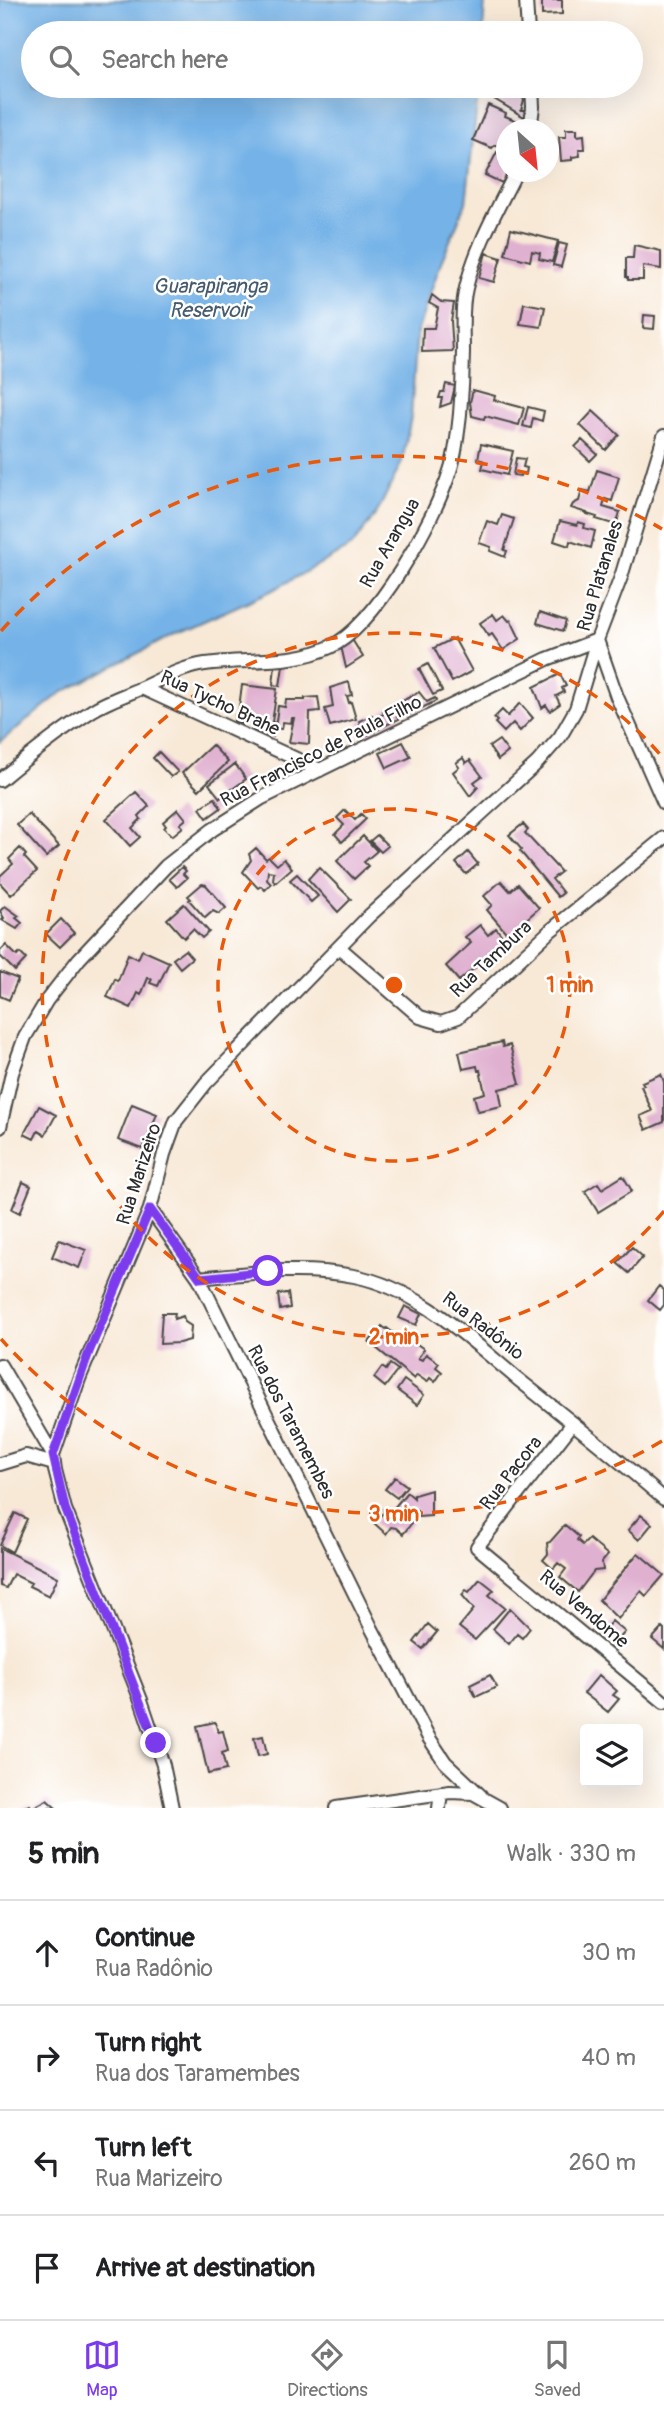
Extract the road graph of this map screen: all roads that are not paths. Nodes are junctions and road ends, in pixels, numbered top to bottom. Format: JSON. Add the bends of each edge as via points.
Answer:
{"nodes":[{"id":1,"x":526,"y":0,"type":"edge"},
{"id":2,"x":527,"y":21,"type":"edge"},
{"id":3,"x":533,"y":98,"type":"edge"},
{"id":4,"x":531,"y":119,"type":"edge"},
{"id":5,"x":511,"y":182,"type":"edge"},
{"id":6,"x":664,"y":436,"type":"edge"},
{"id":7,"x":597,"y":640,"type":"junction"},
{"id":8,"x":142,"y":688,"type":"junction"},
{"id":9,"x":320,"y":770,"type":"junction"},
{"id":10,"x":0,"y":780,"type":"edge"},
{"id":11,"x":664,"y":803,"type":"edge"},
{"id":12,"x":664,"y":838,"type":"edge"},
{"id":13,"x":340,"y":948,"type":"junction"},
{"id":14,"x":0,"y":1128,"type":"edge"},
{"id":15,"x":150,"y":1209,"type":"junction"},
{"id":16,"x":200,"y":1278,"type":"junction"},
{"id":17,"x":0,"y":1365,"type":"edge"},
{"id":18,"x":573,"y":1423,"type":"junction"},
{"id":19,"x":53,"y":1459,"type":"junction"},
{"id":20,"x":0,"y":1464,"type":"edge"},
{"id":21,"x":664,"y":1499,"type":"edge"},
{"id":22,"x":477,"y":1547,"type":"joint"},
{"id":23,"x":664,"y":1702,"type":"edge"},
{"id":24,"x":441,"y":1793,"type":"junction"},
{"id":25,"x":481,"y":1796,"type":"junction"},
{"id":26,"x":172,"y":1808,"type":"edge"},
{"id":27,"x":336,"y":1808,"type":"edge"},
{"id":28,"x":439,"y":1808,"type":"edge"},
{"id":29,"x":500,"y":1808,"type":"edge"}],
"edges":[{"from":1,"to":2,"type":"street"},
{"from":3,"to":4,"type":"street"},
{"from":5,"to":8,"type":"street","name":"Rua Arangua","via":[[487,227],[466,288],[460,415],[450,470],[401,570],[374,609],[353,632],[319,652],[204,664]]},
{"from":6,"to":7,"type":"street","name":"Rua Platanales"},
{"from":7,"to":9,"type":"street","name":"Rua Francisco de Paula Filho","via":[[547,659]]},
{"from":7,"to":11,"type":"street","name":"Rua Platanales"},
{"from":7,"to":13,"type":"street","name":"Rua Marizeiro","via":[[576,709],[560,737],[537,764],[369,916]]},
{"from":8,"to":9,"type":"street","name":"Rua Tycho Brahe"},
{"from":8,"to":10,"type":"street","name":"Rua Arangua","via":[[96,709]]},
{"from":9,"to":14,"type":"street","name":"Rua Francisco de Paula Filho","via":[[262,798],[166,866],[79,958],[25,1037]]},
{"from":12,"to":13,"type":"street","name":"Rua Tambura","via":[[550,931],[458,1017],[441,1023],[420,1017]]},
{"from":13,"to":15,"type":"street","name":"Rua Marizeiro","via":[[206,1083],[176,1121]]},
{"from":15,"to":16,"type":"street","name":"Rua dos Taramembes"},
{"from":15,"to":19,"type":"street","name":"Rua Marizeiro","via":[[89,1352]]},
{"from":16,"to":18,"type":"street","name":"Rua Radônio","via":[[310,1271],[387,1285],[432,1309]]},
{"from":16,"to":25,"type":"street","name":"Rua dos Taramembes","via":[[429,1738],[444,1762]]},
{"from":17,"to":19,"type":"street"},
{"from":18,"to":21,"type":"street","name":"Rua Radônio"},
{"from":18,"to":22,"type":"street","name":"Rua Pacora"},
{"from":19,"to":20,"type":"street","via":[[26,1456]]},
{"from":19,"to":26,"type":"street","via":[[65,1508],[156,1743]]},
{"from":22,"to":23,"type":"street","name":"Rua Vendome"},
{"from":24,"to":25,"type":"street"},
{"from":24,"to":27,"type":"street"},
{"from":24,"to":28,"type":"street"},
{"from":25,"to":29,"type":"street","name":"Rua dos Taramembes"}]}
